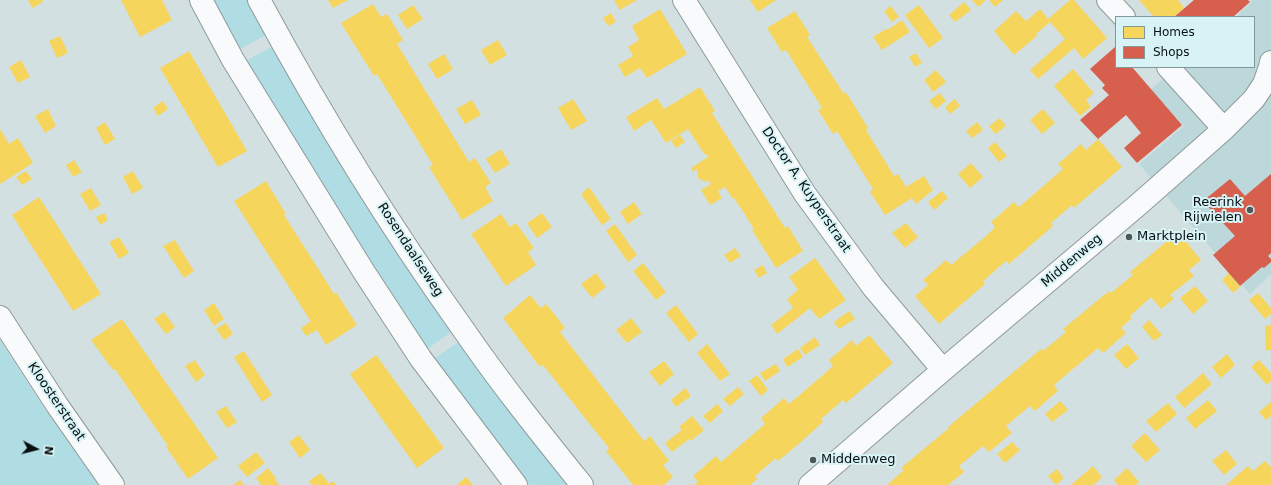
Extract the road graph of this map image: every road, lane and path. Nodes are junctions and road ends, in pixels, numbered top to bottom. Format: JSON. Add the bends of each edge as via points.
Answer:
{"nodes":[{"id":1,"x":201,"y":0,"type":"edge"},
{"id":2,"x":259,"y":0,"type":"edge"},
{"id":3,"x":684,"y":0,"type":"edge"},
{"id":4,"x":1108,"y":0,"type":"edge"},
{"id":5,"x":1123,"y":16,"type":"edge"},
{"id":6,"x":1271,"y":62,"type":"edge"},
{"id":7,"x":1169,"y":68,"type":"edge"},
{"id":8,"x":1224,"y":129,"type":"junction"},
{"id":9,"x":0,"y":317,"type":"edge"},
{"id":10,"x":943,"y":370,"type":"junction"},
{"id":11,"x":113,"y":485,"type":"edge"},
{"id":12,"x":516,"y":485,"type":"edge"},
{"id":13,"x":582,"y":485,"type":"edge"},
{"id":14,"x":810,"y":485,"type":"edge"}],
"edges":[{"from":1,"to":12,"type":"street","via":[[233,60],[364,272],[421,359]]},
{"from":2,"to":13,"type":"street","name":"Rosendaalseweg","via":[[341,142],[409,250],[515,400]]},
{"from":3,"to":10,"type":"street","name":"Doctor A. Kuyperstraat","via":[[806,194],[873,287]]},
{"from":4,"to":5,"type":"street"},
{"from":6,"to":8,"type":"street","name":"Middenweg","via":[[1264,84],[1254,99]]},
{"from":7,"to":8,"type":"street"},
{"from":8,"to":10,"type":"street","name":"Middenweg"},
{"from":9,"to":11,"type":"street","name":"Kloosterstraat"},
{"from":10,"to":14,"type":"street","name":"Middenweg"}]}
